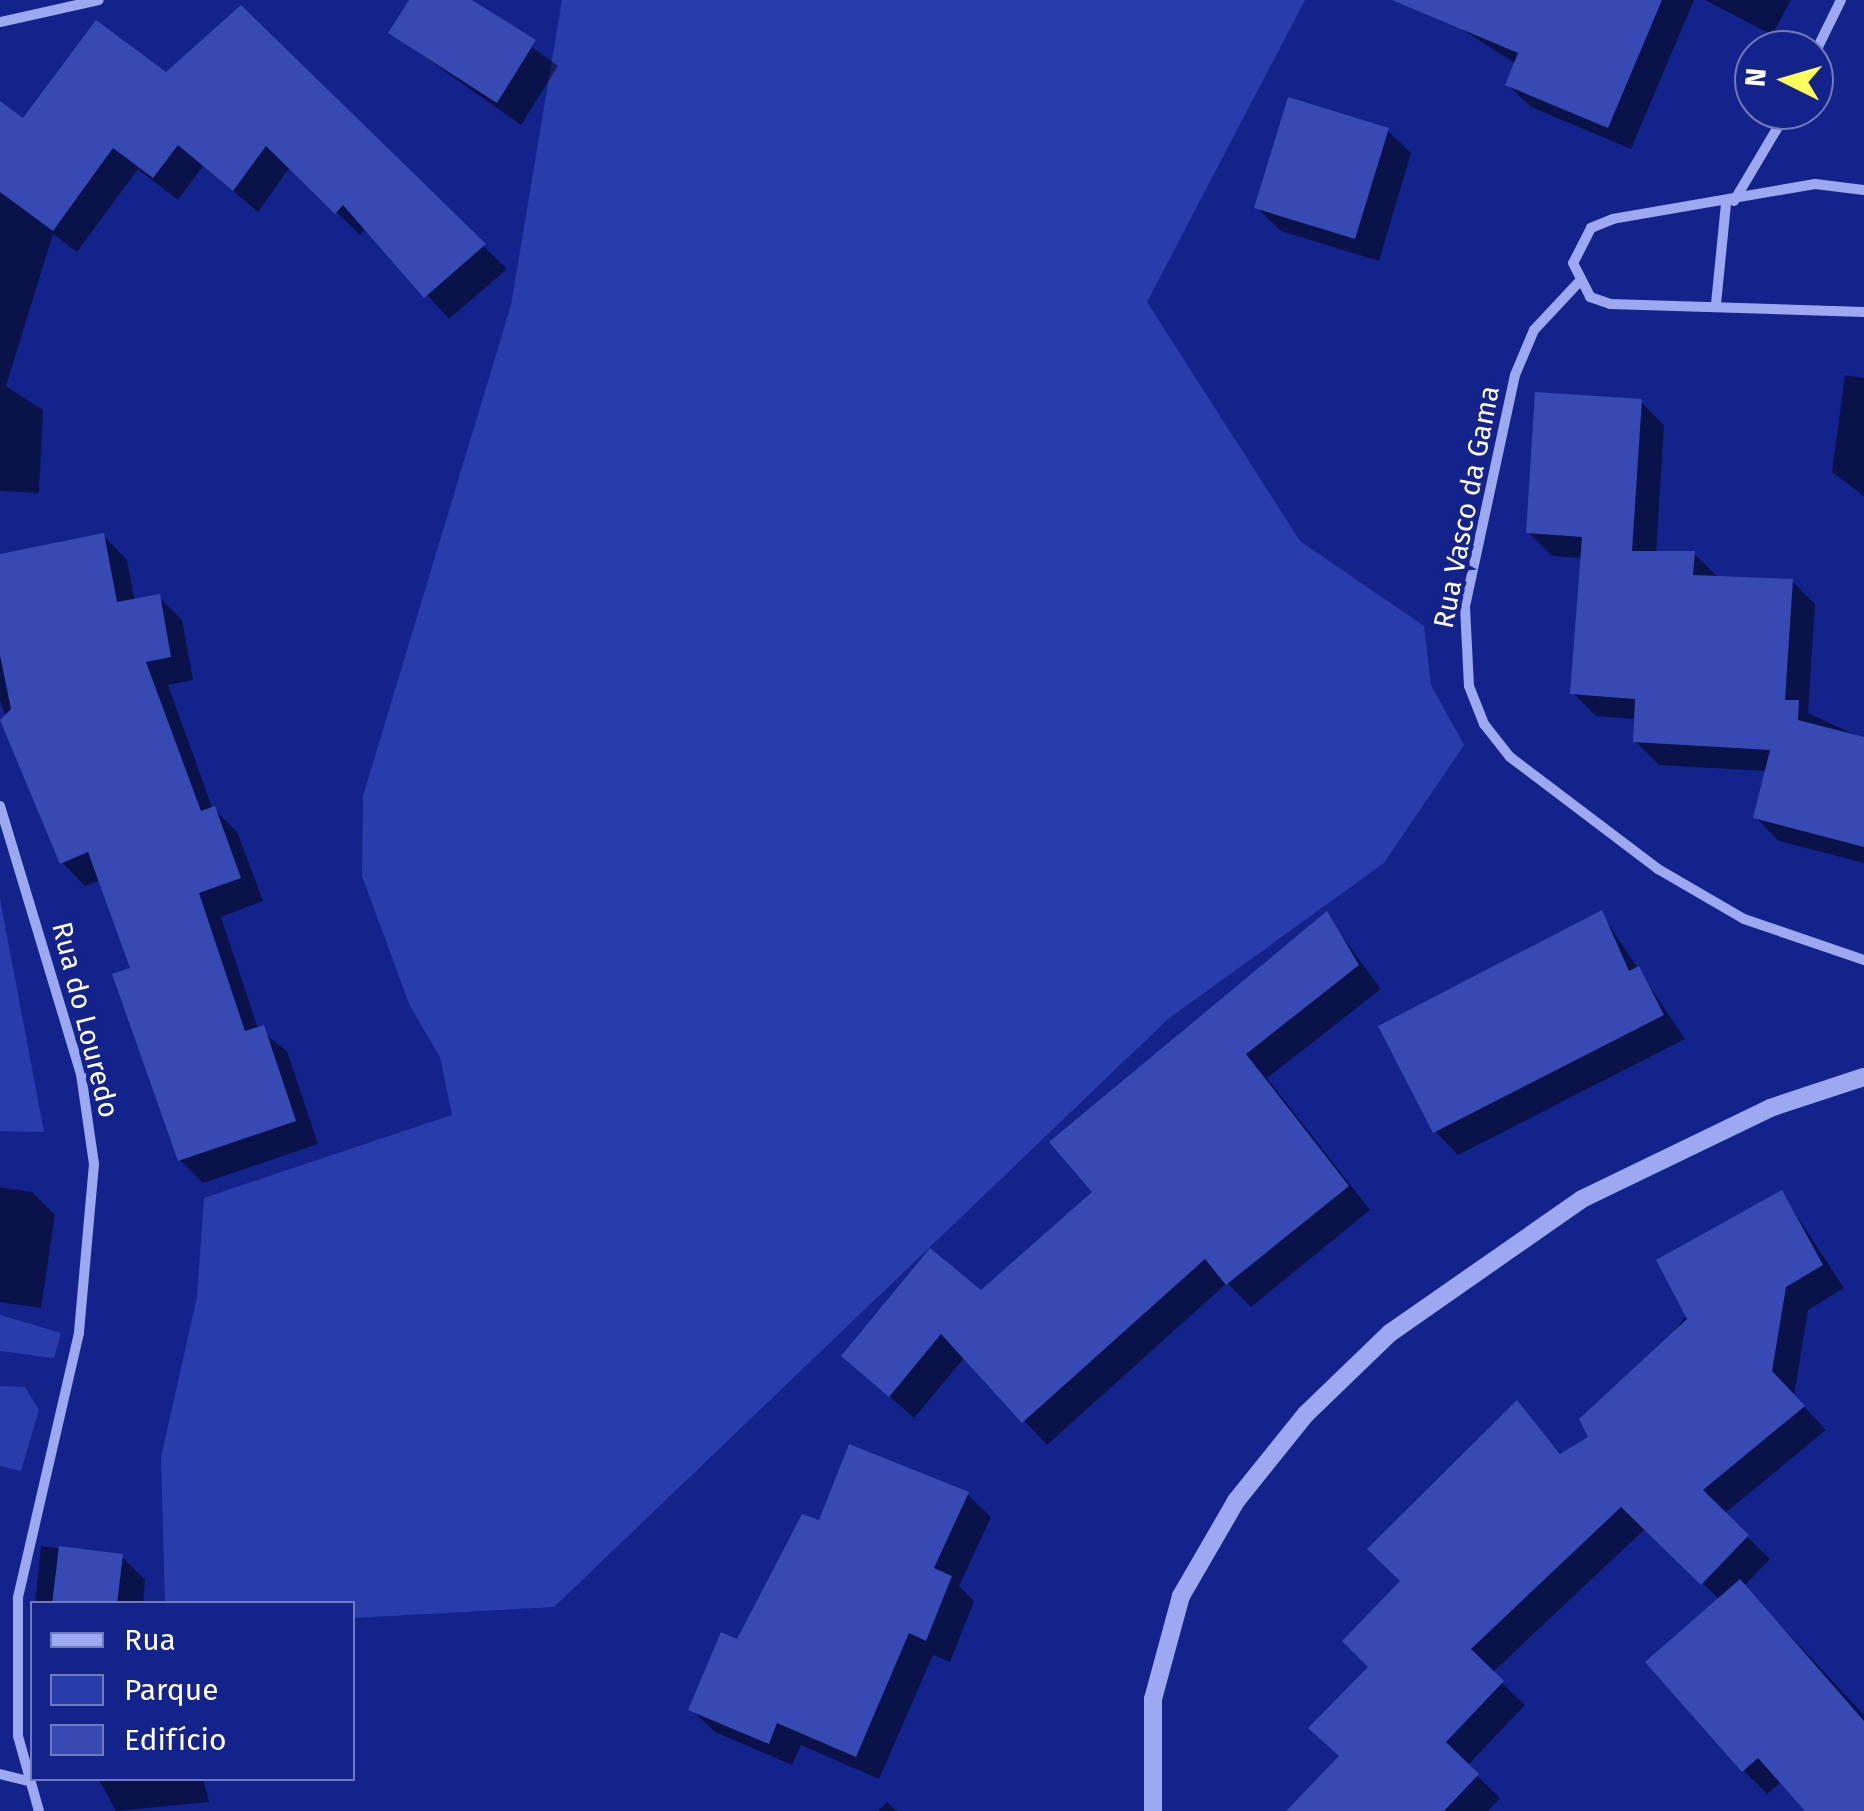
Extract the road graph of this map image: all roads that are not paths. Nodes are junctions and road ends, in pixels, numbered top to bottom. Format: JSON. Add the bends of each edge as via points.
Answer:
{"nodes":[{"id":1,"x":99,"y":0,"type":"edge"},
{"id":2,"x":1841,"y":0,"type":"edge"},
{"id":3,"x":0,"y":22,"type":"edge"},
{"id":4,"x":1827,"y":30,"type":"edge"},
{"id":5,"x":1775,"y":130,"type":"edge"},
{"id":6,"x":1864,"y":190,"type":"edge"},
{"id":7,"x":1730,"y":202,"type":"junction"},
{"id":8,"x":1578,"y":282,"type":"junction"},
{"id":9,"x":1716,"y":304,"type":"junction"},
{"id":10,"x":1864,"y":312,"type":"edge"},
{"id":11,"x":0,"y":806,"type":"edge"},
{"id":12,"x":1864,"y":960,"type":"edge"},
{"id":13,"x":1864,"y":1077,"type":"edge"},
{"id":14,"x":0,"y":1774,"type":"edge"},
{"id":15,"x":28,"y":1781,"type":"junction"},
{"id":16,"x":40,"y":1811,"type":"edge"},
{"id":17,"x":1153,"y":1811,"type":"edge"}],
"edges":[{"from":1,"to":3,"type":"street"},
{"from":2,"to":4,"type":"street"},
{"from":5,"to":7,"type":"street"},
{"from":6,"to":7,"type":"street","via":[[1815,184]]},
{"from":7,"to":8,"type":"street","via":[[1590,228],[1573,262]]},
{"from":7,"to":9,"type":"street"},
{"from":8,"to":9,"type":"street","via":[[1610,304]]},
{"from":8,"to":12,"type":"street","name":"Rua Vasco da Gama","via":[[1534,330],[1515,374],[1465,607],[1470,686],[1484,724],[1510,758],[1658,869],[1744,918]]},
{"from":9,"to":10,"type":"street"},
{"from":11,"to":15,"type":"street","name":"Rua do Louredo","via":[[81,1074],[94,1164],[80,1332],[18,1598],[15,1687]]},
{"from":13,"to":17,"type":"street","via":[[1754,1116],[1582,1200],[1390,1333],[1306,1414],[1236,1501],[1182,1596],[1153,1699]]},
{"from":14,"to":15,"type":"street"},
{"from":15,"to":16,"type":"street","name":"Rua do Louredo"}]}
